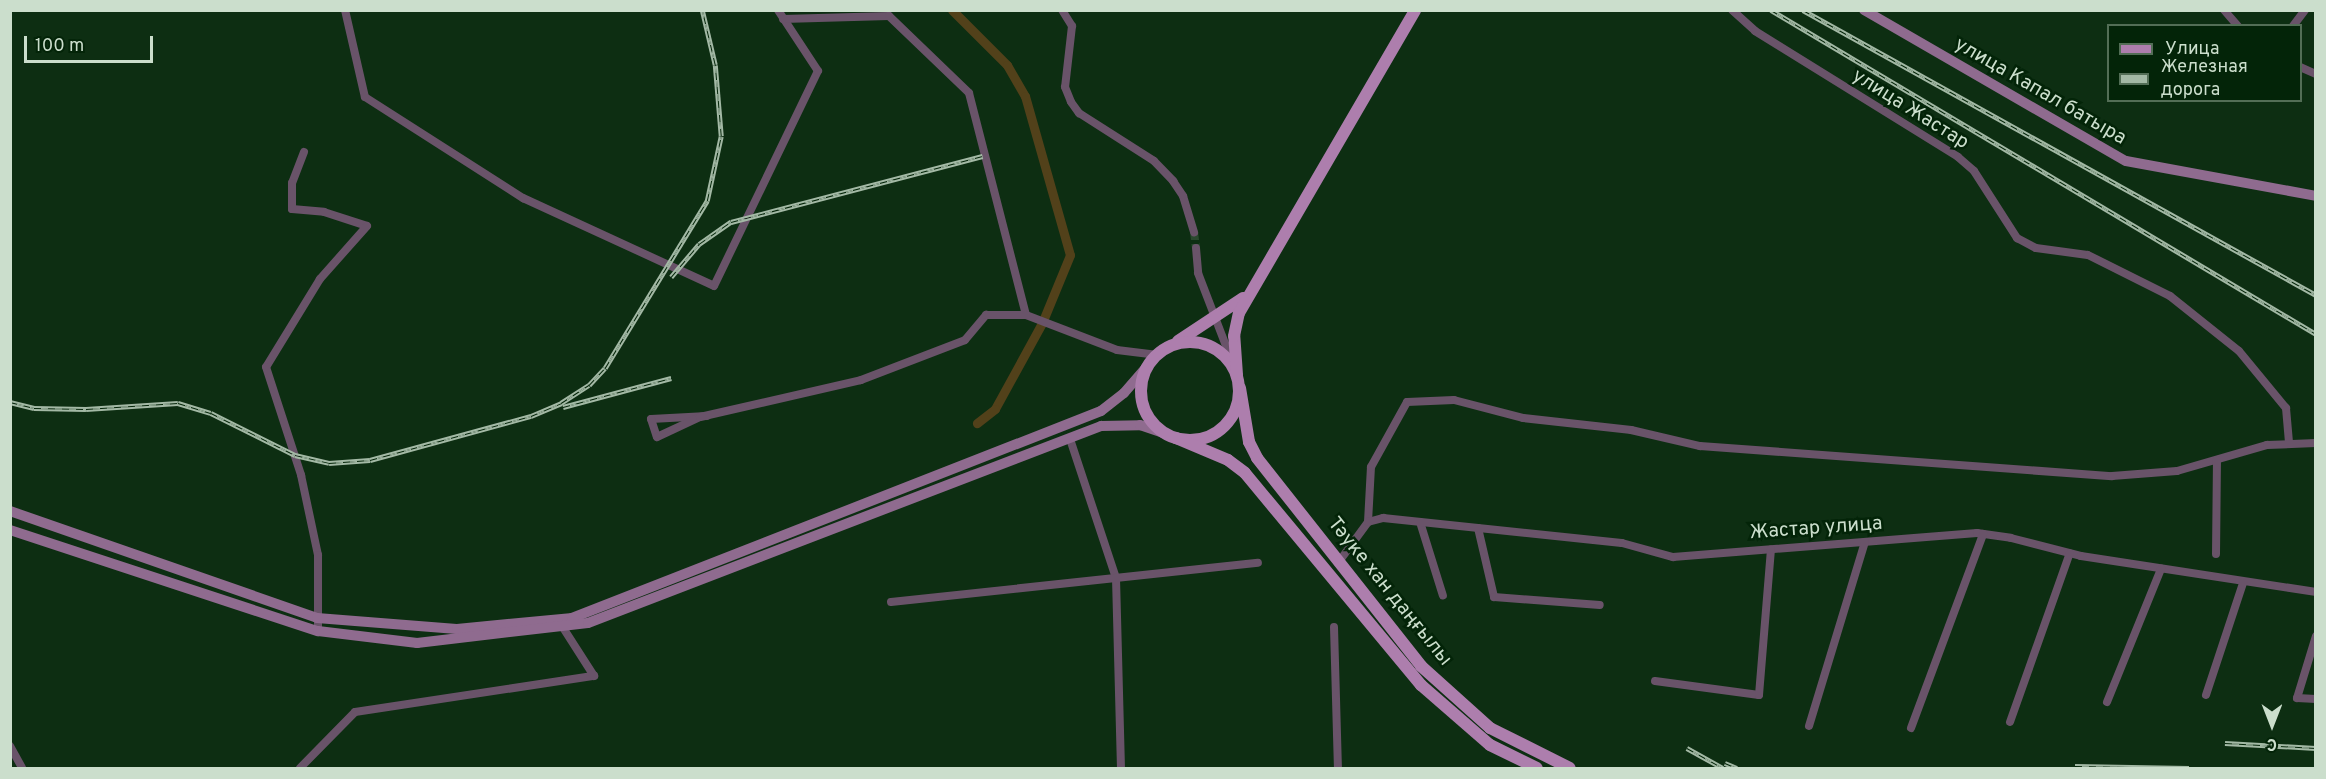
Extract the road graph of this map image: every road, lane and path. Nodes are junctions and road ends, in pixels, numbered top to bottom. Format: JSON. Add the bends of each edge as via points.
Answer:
{"nodes":[{"id":1,"x":345,"y":10,"type":"edge"},
{"id":2,"x":778,"y":10,"type":"edge"},
{"id":3,"x":1062,"y":10,"type":"edge"},
{"id":4,"x":1415,"y":10,"type":"edge"},
{"id":5,"x":1732,"y":10,"type":"edge"},
{"id":6,"x":1864,"y":10,"type":"edge"},
{"id":7,"x":2224,"y":10,"type":"edge"},
{"id":8,"x":2305,"y":10,"type":"edge"},
{"id":9,"x":783,"y":19,"type":"junction"},
{"id":10,"x":2236,"y":24,"type":"edge"},
{"id":11,"x":2294,"y":24,"type":"edge"},
{"id":12,"x":2302,"y":67,"type":"edge"},
{"id":13,"x":2316,"y":74,"type":"edge"},
{"id":14,"x":304,"y":152,"type":"dead end"},
{"id":15,"x":2316,"y":196,"type":"edge"},
{"id":16,"x":1194,"y":232,"type":"tunnel mouth"},
{"id":17,"x":1196,"y":248,"type":"tunnel mouth"},
{"id":18,"x":1252,"y":288,"type":"junction"},
{"id":19,"x":1026,"y":315,"type":"junction"},
{"id":20,"x":1214,"y":319,"type":"junction"},
{"id":21,"x":1168,"y":346,"type":"junction"},
{"id":22,"x":1156,"y":355,"type":"junction"},
{"id":23,"x":1148,"y":365,"type":"junction"},
{"id":24,"x":1237,"y":376,"type":"junction"},
{"id":25,"x":707,"y":416,"type":"junction"},
{"id":26,"x":1171,"y":436,"type":"junction"},
{"id":27,"x":1070,"y":438,"type":"junction"},
{"id":28,"x":2289,"y":442,"type":"junction"},
{"id":29,"x":2316,"y":443,"type":"edge"},
{"id":30,"x":2217,"y":460,"type":"junction"},
{"id":31,"x":1278,"y":486,"type":"junction"},
{"id":32,"x":1267,"y":495,"type":"junction"},
{"id":33,"x":10,"y":512,"type":"edge"},
{"id":34,"x":1368,"y":522,"type":"junction"},
{"id":35,"x":1420,"y":522,"type":"junction"},
{"id":36,"x":1478,"y":528,"type":"junction"},
{"id":37,"x":10,"y":530,"type":"edge"},
{"id":38,"x":1983,"y":534,"type":"junction"},
{"id":39,"x":1865,"y":542,"type":"junction"},
{"id":40,"x":1771,"y":549,"type":"junction"},
{"id":41,"x":2070,"y":553,"type":"junction"},
{"id":42,"x":2216,"y":554,"type":"dead end"},
{"id":43,"x":1338,"y":563,"type":"junction"},
{"id":44,"x":1258,"y":564,"type":"dead end"},
{"id":45,"x":2161,"y":569,"type":"junction"},
{"id":46,"x":1116,"y":578,"type":"junction"},
{"id":47,"x":2243,"y":583,"type":"junction"},
{"id":48,"x":2316,"y":592,"type":"edge"},
{"id":49,"x":1443,"y":596,"type":"dead end"},
{"id":50,"x":891,"y":602,"type":"dead end"},
{"id":51,"x":1600,"y":605,"type":"dead end"},
{"id":52,"x":317,"y":618,"type":"junction"},
{"id":53,"x":562,"y":626,"type":"junction"},
{"id":54,"x":1334,"y":627,"type":"dead end"},
{"id":55,"x":318,"y":632,"type":"junction"},
{"id":56,"x":2316,"y":636,"type":"edge"},
{"id":57,"x":1655,"y":681,"type":"dead end"},
{"id":58,"x":2206,"y":695,"type":"dead end"},
{"id":59,"x":2316,"y":699,"type":"edge"},
{"id":60,"x":2107,"y":702,"type":"dead end"},
{"id":61,"x":2010,"y":722,"type":"dead end"},
{"id":62,"x":1809,"y":726,"type":"dead end"},
{"id":63,"x":1911,"y":728,"type":"dead end"},
{"id":64,"x":10,"y":746,"type":"edge"},
{"id":65,"x":22,"y":768,"type":"edge"},
{"id":66,"x":300,"y":768,"type":"edge"},
{"id":67,"x":1121,"y":768,"type":"edge"},
{"id":68,"x":1338,"y":768,"type":"edge"},
{"id":69,"x":1537,"y":768,"type":"edge"},
{"id":70,"x":1570,"y":768,"type":"edge"}],
"edges":[{"from":1,"to":9,"type":"street","via":[[365,97],[523,198],[714,286],[818,71]]},
{"from":2,"to":9,"type":"street"},
{"from":3,"to":16,"type":"street","via":[[1072,26],[1065,87],[1071,102],[1079,112],[1154,161],[1173,181],[1183,196]]},
{"from":4,"to":18,"type":"main road"},
{"from":5,"to":28,"type":"street","name":"улица Жастар","via":[[1755,31],[1958,157],[1974,171],[2018,237],[2036,248],[2088,255],[2170,296],[2239,351],[2286,408]]},
{"from":6,"to":15,"type":"main road","name":"улица Капал батыра","via":[[2126,162]]},
{"from":7,"to":10,"type":"street"},
{"from":8,"to":11,"type":"street"},
{"from":9,"to":19,"type":"street","via":[[889,16],[969,93]]},
{"from":12,"to":13,"type":"street"},
{"from":14,"to":52,"type":"street","via":[[292,183],[292,209],[324,212],[367,226],[320,279],[266,367],[301,475],[318,555]]},
{"from":17,"to":20,"type":"street","via":[[1198,273]]},
{"from":18,"to":20,"type":"main road","via":[[1236,306]]},
{"from":18,"to":24,"type":"main road","name":"Тәуке хан даңғылы","via":[[1234,336]]},
{"from":19,"to":22,"type":"street","via":[[1117,350]]},
{"from":19,"to":25,"type":"street","via":[[986,315],[965,340],[861,380]]},
{"from":20,"to":21,"type":"main road"},
{"from":20,"to":24,"type":"street"},
{"from":21,"to":22,"type":"main road"},
{"from":21,"to":24,"type":"main road","via":[[1202,342],[1217,349]]},
{"from":22,"to":23,"type":"main road"},
{"from":23,"to":26,"type":"main road","via":[[1141,384],[1142,404],[1151,421]]},
{"from":23,"to":52,"type":"main road","via":[[1124,393],[1101,411],[572,618],[457,629]]},
{"from":24,"to":26,"type":"main road","via":[[1237,407],[1221,429],[1195,440]]},
{"from":24,"to":31,"type":"main road","name":"Тәуке хан даңғылы","via":[[1249,442]]},
{"from":25,"to":25,"type":"street","via":[[657,437],[651,419],[662,418]]},
{"from":26,"to":27,"type":"main road","via":[[1140,425],[1120,424]]},
{"from":26,"to":32,"type":"main road","name":"Тәуке хан даңғылы","via":[[1228,460]]},
{"from":27,"to":46,"type":"street"},
{"from":27,"to":53,"type":"main road","via":[[588,623]]},
{"from":28,"to":29,"type":"street"},
{"from":28,"to":30,"type":"street"},
{"from":30,"to":34,"type":"street","via":[[2177,471],[2089,474],[1700,446],[1631,430],[1523,418],[1454,400],[1407,402],[1371,467]]},
{"from":30,"to":42,"type":"street"},
{"from":31,"to":32,"type":"main road"},
{"from":31,"to":43,"type":"main road","name":"Тәуке хан даңғылы"},
{"from":32,"to":69,"type":"main road","name":"Тәуке хан даңғылы","via":[[1421,685],[1490,745]]},
{"from":33,"to":52,"type":"main road"},
{"from":34,"to":35,"type":"street","name":"Жастар улица","via":[[1383,518]]},
{"from":34,"to":43,"type":"street"},
{"from":35,"to":36,"type":"street","name":"Жастар улица"},
{"from":35,"to":49,"type":"street"},
{"from":36,"to":40,"type":"street","name":"Жастар улица","via":[[1622,543],[1672,557]]},
{"from":36,"to":51,"type":"street","via":[[1494,597]]},
{"from":37,"to":55,"type":"main road"},
{"from":38,"to":39,"type":"street","name":"Жастар улица"},
{"from":38,"to":41,"type":"street","name":"Жастар улица"},
{"from":38,"to":63,"type":"street"},
{"from":39,"to":40,"type":"street","name":"Жастар улица"},
{"from":39,"to":62,"type":"street"},
{"from":40,"to":57,"type":"street","via":[[1758,695]]},
{"from":41,"to":45,"type":"street","name":"Жастар улица"},
{"from":41,"to":61,"type":"street"},
{"from":43,"to":70,"type":"main road","name":"Тәуке хан даңғылы","via":[[1421,666],[1456,702],[1528,751]]},
{"from":44,"to":46,"type":"street"},
{"from":45,"to":47,"type":"street","name":"Жастар улица"},
{"from":45,"to":60,"type":"street"},
{"from":46,"to":50,"type":"street"},
{"from":46,"to":67,"type":"street"},
{"from":47,"to":48,"type":"street","name":"Жастар улица"},
{"from":47,"to":58,"type":"street"},
{"from":52,"to":55,"type":"street"},
{"from":53,"to":55,"type":"main road","via":[[417,643]]},
{"from":53,"to":66,"type":"street","via":[[594,676],[355,712]]},
{"from":54,"to":68,"type":"street"},
{"from":56,"to":59,"type":"street","via":[[2297,698]]},
{"from":64,"to":65,"type":"street"}]}
